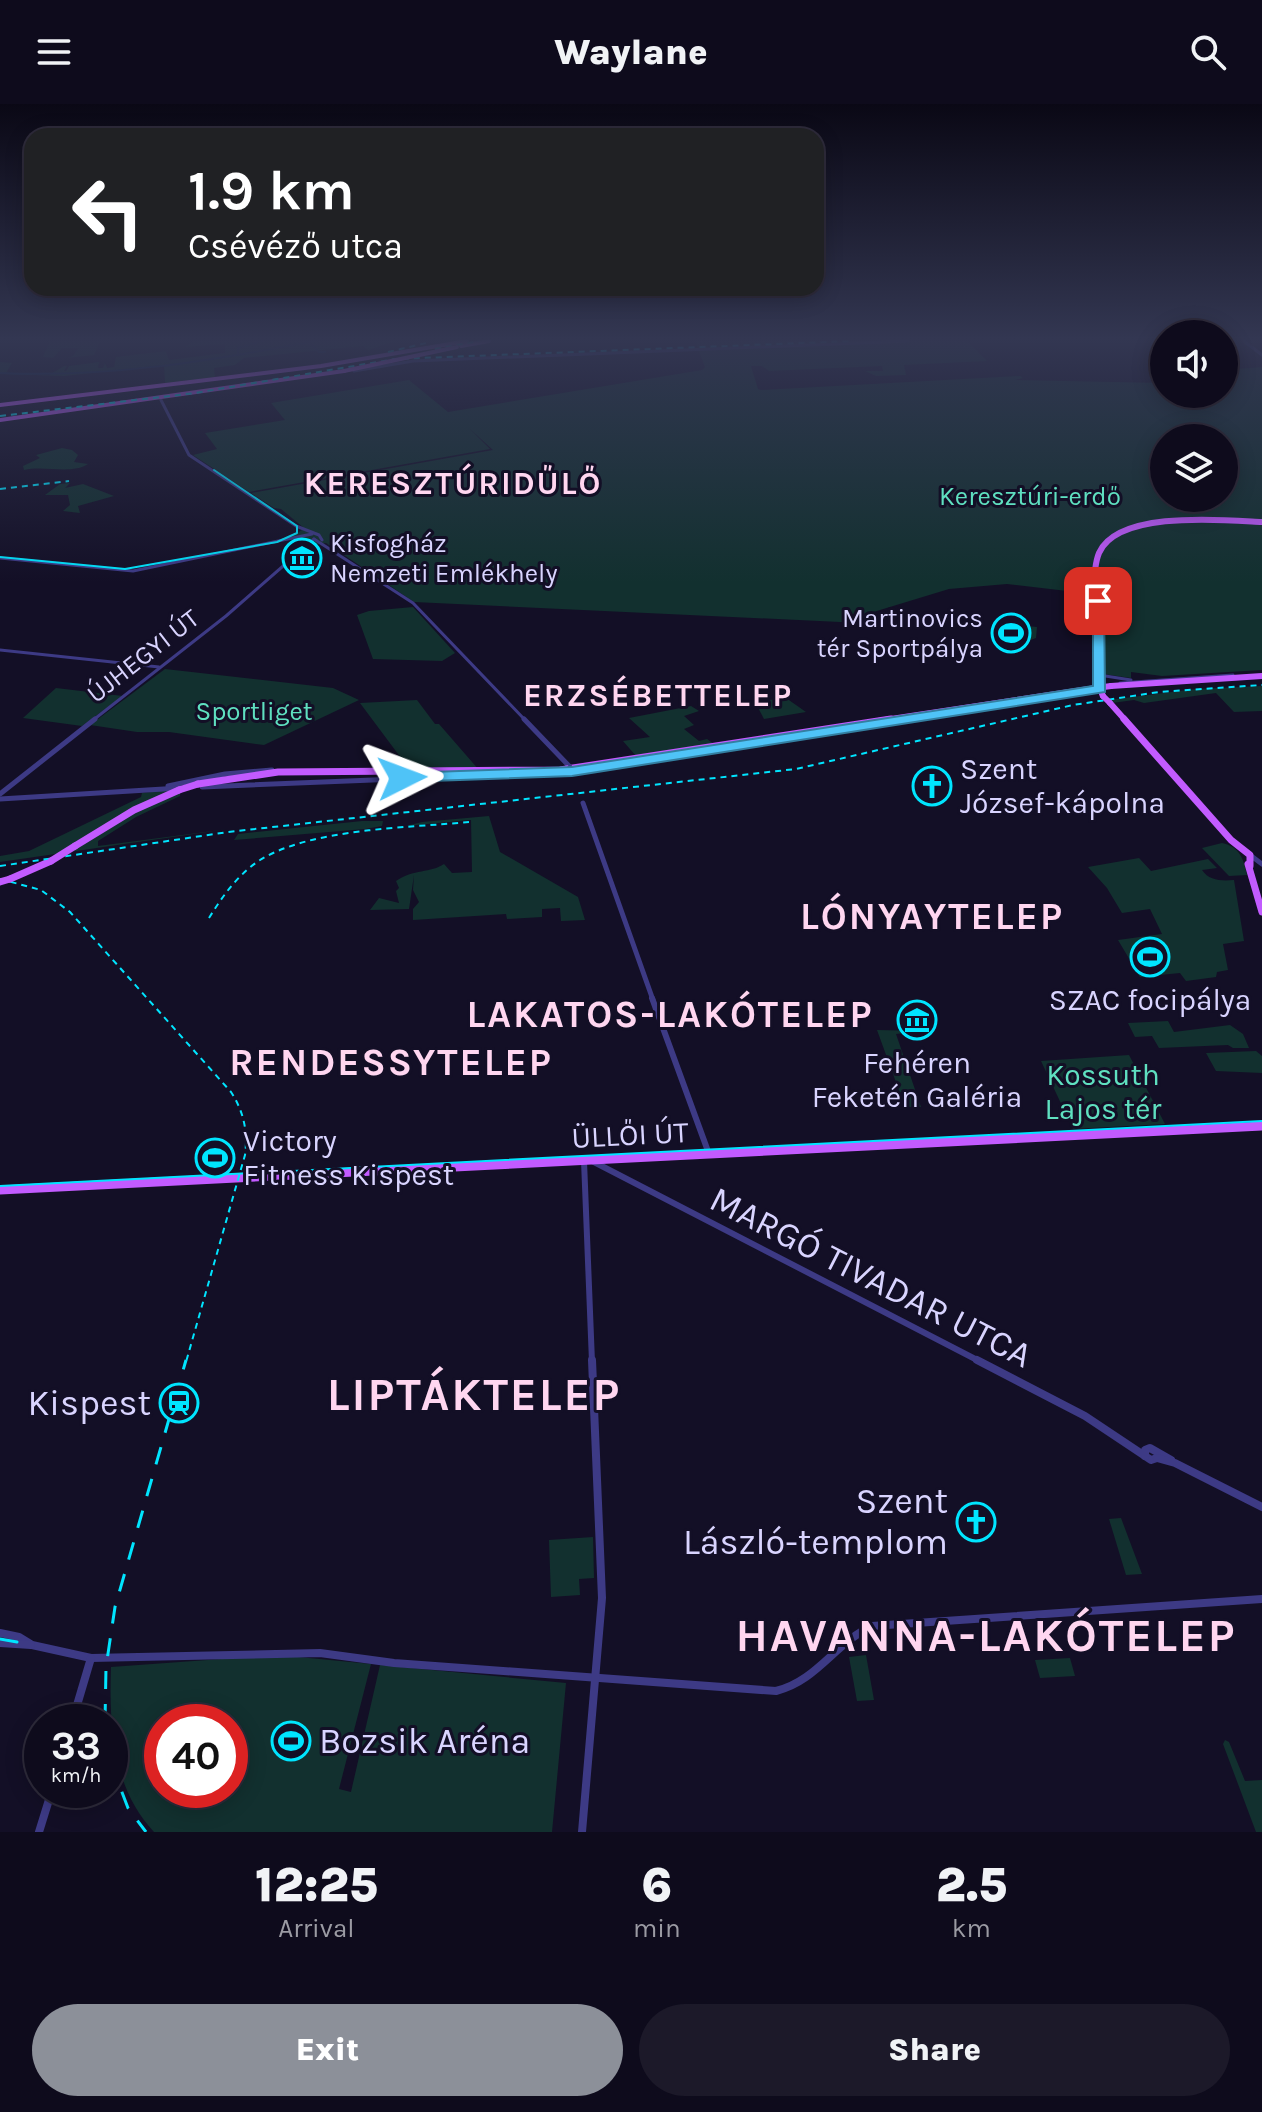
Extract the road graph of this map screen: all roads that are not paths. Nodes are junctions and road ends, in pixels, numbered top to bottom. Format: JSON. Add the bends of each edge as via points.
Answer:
{"nodes":[{"id":1,"x":172,"y":422,"type":"edge"},
{"id":2,"x":1262,"y":522,"type":"edge"},
{"id":3,"x":310,"y":537,"type":"junction"},
{"id":4,"x":0,"y":558,"type":"edge"},
{"id":5,"x":0,"y":650,"type":"edge"},
{"id":6,"x":160,"y":667,"type":"junction"},
{"id":7,"x":1262,"y":676,"type":"edge"},
{"id":8,"x":1140,"y":681,"type":"junction"},
{"id":9,"x":1105,"y":686,"type":"junction"},
{"id":10,"x":1087,"y":689,"type":"junction"},
{"id":11,"x":571,"y":769,"type":"junction"},
{"id":12,"x":389,"y":772,"type":"junction"},
{"id":13,"x":412,"y":777,"type":"junction"},
{"id":14,"x":184,"y":786,"type":"junction"},
{"id":15,"x":0,"y":797,"type":"edge"},
{"id":16,"x":583,"y":803,"type":"dead end"},
{"id":17,"x":1254,"y":862,"type":"edge"},
{"id":18,"x":0,"y":882,"type":"edge"},
{"id":19,"x":1262,"y":912,"type":"edge"},
{"id":20,"x":1262,"y":1126,"type":"edge"},
{"id":21,"x":709,"y":1154,"type":"junction"},
{"id":22,"x":588,"y":1161,"type":"junction"},
{"id":23,"x":0,"y":1190,"type":"edge"},
{"id":24,"x":1262,"y":1507,"type":"edge"},
{"id":25,"x":1262,"y":1599,"type":"edge"},
{"id":26,"x":0,"y":1633,"type":"edge"},
{"id":27,"x":0,"y":1643,"type":"edge"},
{"id":28,"x":32,"y":1645,"type":"junction"},
{"id":29,"x":91,"y":1658,"type":"junction"},
{"id":30,"x":597,"y":1678,"type":"junction"},
{"id":31,"x":77,"y":1704,"type":"edge"},
{"id":32,"x":46,"y":1808,"type":"edge"},
{"id":33,"x":39,"y":1832,"type":"edge"},
{"id":34,"x":582,"y":1832,"type":"edge"}],
"edges":[{"from":1,"to":3,"type":"street","via":[[189,456]]},
{"from":2,"to":9,"type":"main road","via":[[1149,525],[1120,533],[1100,551]]},
{"from":3,"to":4,"type":"street","via":[[139,570]]},
{"from":3,"to":6,"type":"street","name":"ÚJHEGYI ÚT","via":[[261,587]]},
{"from":3,"to":11,"type":"street","via":[[413,603]]},
{"from":5,"to":6,"type":"street"},
{"from":6,"to":15,"type":"street","name":"ÚJHEGYI ÚT"},
{"from":7,"to":8,"type":"street"},
{"from":7,"to":9,"type":"main road"},
{"from":8,"to":9,"type":"street"},
{"from":8,"to":9,"type":"street"},
{"from":9,"to":10,"type":"main road","bridge":true},
{"from":9,"to":10,"type":"street"},
{"from":9,"to":10,"type":"street"},
{"from":9,"to":17,"type":"main road","bridge":true,"via":[[1110,703]]},
{"from":10,"to":11,"type":"street"},
{"from":10,"to":12,"type":"main road","via":[[576,768]]},
{"from":11,"to":13,"type":"street"},
{"from":11,"to":14,"type":"street","via":[[262,770]]},
{"from":12,"to":13,"type":"street"},
{"from":12,"to":14,"type":"main road","bridge":true,"via":[[260,773]]},
{"from":13,"to":14,"type":"street"},
{"from":14,"to":15,"type":"street"},
{"from":14,"to":18,"type":"main road","bridge":true,"via":[[33,870]]},
{"from":16,"to":21,"type":"street"},
{"from":17,"to":19,"type":"main road","via":[[1252,876]]},
{"from":20,"to":21,"type":"main road","name":"ÜLLŐI ÚT"},
{"from":21,"to":22,"type":"main road","name":"ÜLLŐI ÚT"},
{"from":22,"to":23,"type":"main road","name":"ÜLLŐI ÚT"},
{"from":22,"to":24,"type":"street","name":"MARGÓ TIVADAR UTCA","via":[[1085,1416],[1153,1460],[1157,1455]]},
{"from":22,"to":30,"type":"street","via":[[602,1598]]},
{"from":25,"to":30,"type":"street","via":[[872,1626],[845,1639],[817,1674],[776,1691]]},
{"from":26,"to":28,"type":"street"},
{"from":27,"to":28,"type":"street"},
{"from":28,"to":29,"type":"street"},
{"from":29,"to":30,"type":"street","via":[[320,1653]]},
{"from":29,"to":31,"type":"street"},
{"from":30,"to":34,"type":"street"},
{"from":32,"to":33,"type":"street"}]}
